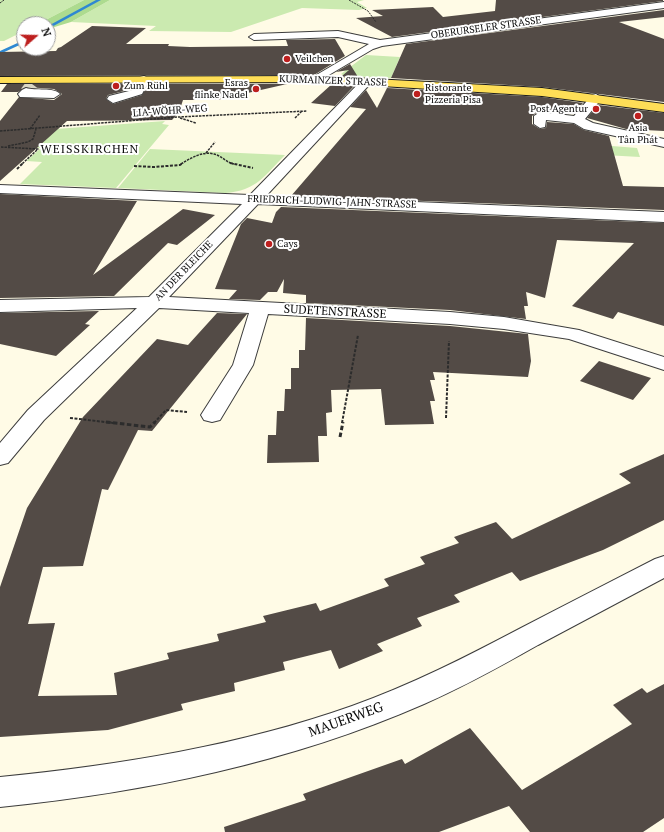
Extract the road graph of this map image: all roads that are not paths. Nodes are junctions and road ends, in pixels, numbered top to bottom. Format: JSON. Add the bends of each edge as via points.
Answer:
{"nodes":[{"id":1,"x":664,"y":5,"type":"edge"},
{"id":2,"x":631,"y":10,"type":"junction"},
{"id":3,"x":654,"y":16,"type":"dead end"},
{"id":4,"x":254,"y":37,"type":"dead end"},
{"id":5,"x":380,"y":43,"type":"junction"},
{"id":6,"x":144,"y":79,"type":"junction"},
{"id":7,"x":317,"y":79,"type":"junction"},
{"id":8,"x":0,"y":80,"type":"edge"},
{"id":9,"x":366,"y":82,"type":"junction"},
{"id":10,"x":32,"y":85,"type":"junction"},
{"id":11,"x":54,"y":94,"type":"dead end"},
{"id":12,"x":596,"y":98,"type":"junction"},
{"id":13,"x":113,"y":99,"type":"dead end"},
{"id":14,"x":664,"y":108,"type":"edge"},
{"id":15,"x":577,"y":120,"type":"junction"},
{"id":16,"x":540,"y":124,"type":"dead end"},
{"id":17,"x":664,"y":143,"type":"edge"},
{"id":18,"x":0,"y":189,"type":"edge"},
{"id":19,"x":255,"y":199,"type":"junction"},
{"id":20,"x":664,"y":217,"type":"edge"},
{"id":21,"x":154,"y":302,"type":"junction"},
{"id":22,"x":0,"y":306,"type":"edge"},
{"id":23,"x":260,"y":308,"type":"junction"},
{"id":24,"x":664,"y":364,"type":"edge"},
{"id":25,"x":212,"y":414,"type":"road end"},
{"id":26,"x":0,"y":458,"type":"edge"},
{"id":27,"x":664,"y":566,"type":"edge"},
{"id":28,"x":0,"y":792,"type":"edge"}],
"edges":[{"from":1,"to":2,"type":"street","name":"OBERURSELER STRASSE"},
{"from":2,"to":3,"type":"street"},
{"from":2,"to":5,"type":"street","name":"OBERURSELER STRASSE"},
{"from":4,"to":5,"type":"street","via":[[338,34]]},
{"from":5,"to":7,"type":"street","name":"OBERURSELER STRASSE","via":[[368,47]]},
{"from":6,"to":7,"type":"main road","name":"KURMAINZER STRASSE"},
{"from":6,"to":10,"type":"main road","name":"KURMAINZER STRASSE"},
{"from":6,"to":13,"type":"street","via":[[138,92]]},
{"from":7,"to":9,"type":"main road","name":"KURMAINZER STRASSE"},
{"from":8,"to":10,"type":"main road","name":"KURMAINZER STRASSE"},
{"from":9,"to":12,"type":"main road","name":"KURMAINZER STRASSE","via":[[542,92]]},
{"from":9,"to":19,"type":"street","name":"AN DER BLEICHE"},
{"from":10,"to":11,"type":"street","via":[[24,94]]},
{"from":12,"to":14,"type":"main road","name":"KURMAINZER STRASSE"},
{"from":12,"to":15,"type":"street"},
{"from":15,"to":16,"type":"street","via":[[540,116]]},
{"from":15,"to":17,"type":"street","via":[[589,126]]},
{"from":18,"to":19,"type":"street","name":"FRIEDRICH-LUDWIG-JAHN-STRASSE"},
{"from":19,"to":20,"type":"street","name":"FRIEDRICH-LUDWIG-JAHN-STRASSE"},
{"from":19,"to":21,"type":"street","name":"AN DER BLEICHE"},
{"from":21,"to":22,"type":"street","name":"SUDETENSTRASSE"},
{"from":21,"to":23,"type":"street","name":"SUDETENSTRASSE"},
{"from":21,"to":26,"type":"street","name":"AN DER BLEICHE","via":[[36,415]]},
{"from":23,"to":24,"type":"street","name":"SUDETENSTRASSE","via":[[504,323],[572,334]]},
{"from":23,"to":25,"type":"street","via":[[242,366]]},
{"from":27,"to":28,"type":"street","name":"MAUERWEG","via":[[458,674],[336,726],[268,746],[128,778]]}]}
